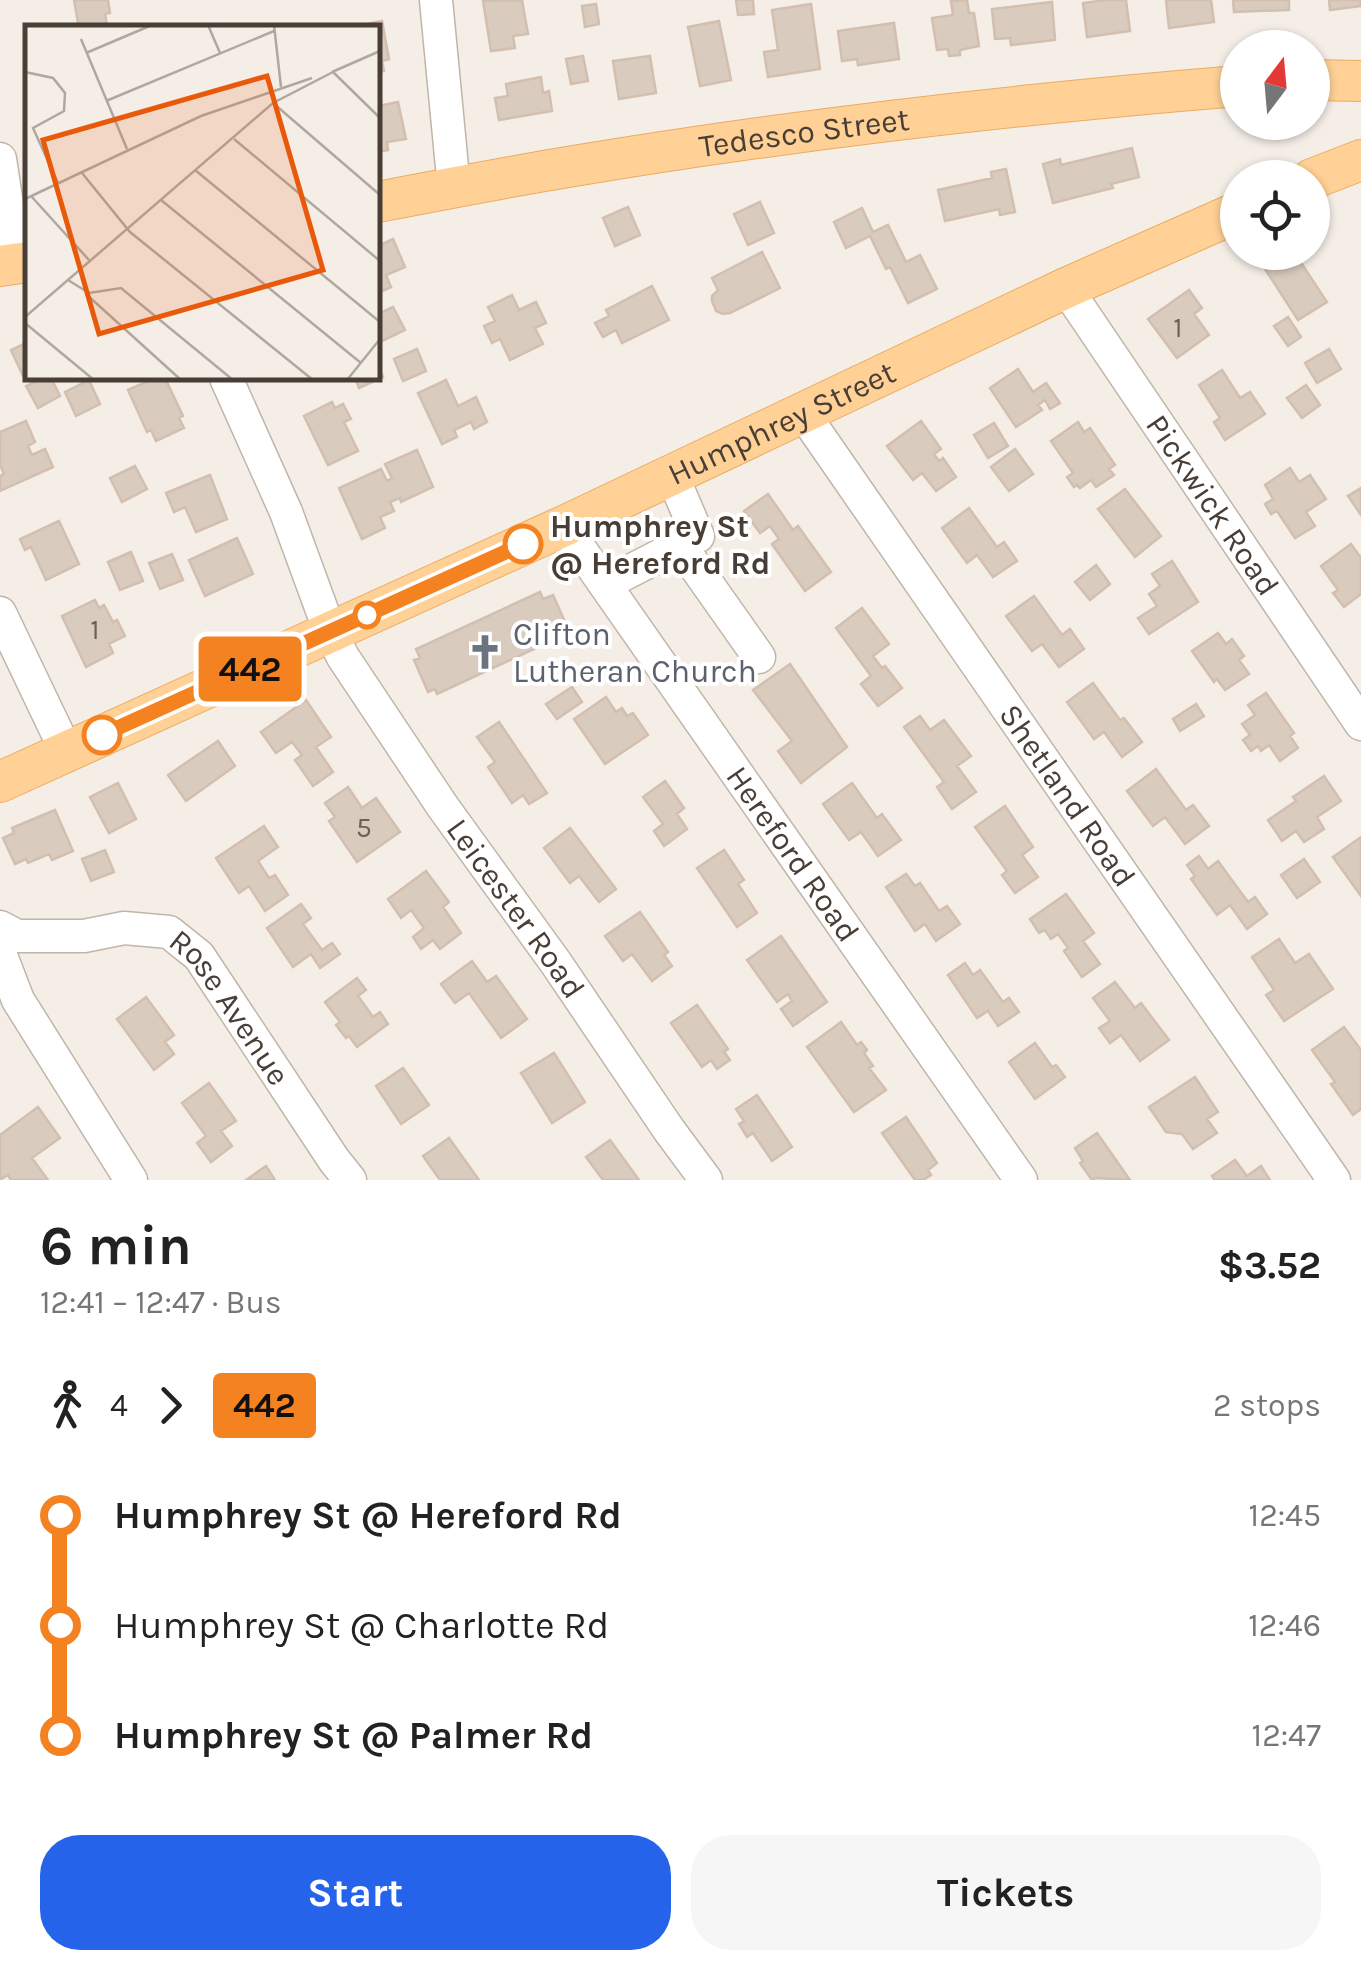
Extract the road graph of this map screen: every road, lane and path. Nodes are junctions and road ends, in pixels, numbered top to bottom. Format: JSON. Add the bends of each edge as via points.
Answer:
{"nodes":[{"id":1,"x":436,"y":0,"type":"edge"},
{"id":2,"x":1330,"y":81,"type":"edge"},
{"id":3,"x":1361,"y":82,"type":"edge"},
{"id":4,"x":1220,"y":88,"type":"edge"},
{"id":5,"x":0,"y":159,"type":"edge"},
{"id":6,"x":1359,"y":163,"type":"edge"},
{"id":7,"x":1330,"y":173,"type":"edge"},
{"id":8,"x":454,"y":188,"type":"junction"},
{"id":9,"x":380,"y":202,"type":"edge"},
{"id":10,"x":1220,"y":220,"type":"edge"},
{"id":11,"x":14,"y":264,"type":"edge"},
{"id":12,"x":1066,"y":288,"type":"junction"},
{"id":13,"x":227,"y":380,"type":"edge"},
{"id":14,"x":803,"y":413,"type":"junction"},
{"id":15,"x":672,"y":475,"type":"junction"},
{"id":16,"x":564,"y":526,"type":"junction"},
{"id":17,"x":680,"y":545,"type":"junction"},
{"id":18,"x":605,"y":584,"type":"junction"},
{"id":19,"x":0,"y":612,"type":"edge"},
{"id":20,"x":330,"y":632,"type":"junction"},
{"id":21,"x":760,"y":656,"type":"dead end"},
{"id":22,"x":1361,"y":724,"type":"edge"},
{"id":23,"x":66,"y":751,"type":"junction"},
{"id":24,"x":0,"y":782,"type":"edge"},
{"id":25,"x":0,"y":927,"type":"edge"},
{"id":26,"x":0,"y":953,"type":"edge"},
{"id":27,"x":130,"y":1180,"type":"edge"},
{"id":28,"x":350,"y":1180,"type":"edge"},
{"id":29,"x":706,"y":1180,"type":"edge"},
{"id":30,"x":1021,"y":1180,"type":"edge"},
{"id":31,"x":1334,"y":1180,"type":"edge"}],
"edges":[{"from":1,"to":8,"type":"street"},
{"from":2,"to":3,"type":"main road"},
{"from":4,"to":8,"type":"main road","name":"Tedesco Street","via":[[811,132]]},
{"from":5,"to":11,"type":"street"},
{"from":6,"to":7,"type":"main road"},
{"from":8,"to":9,"type":"main road","name":"Tedesco Street"},
{"from":10,"to":12,"type":"main road","name":"Humphrey Street"},
{"from":12,"to":14,"type":"main road","name":"Humphrey Street"},
{"from":12,"to":22,"type":"street","name":"Pickwick Road"},
{"from":13,"to":20,"type":"street","name":"Leicester Road"},
{"from":14,"to":15,"type":"main road","name":"Humphrey Street"},
{"from":14,"to":31,"type":"street","name":"Shetland Road"},
{"from":15,"to":16,"type":"main road","name":"Humphrey Street"},
{"from":15,"to":17,"type":"street","via":[[698,536]]},
{"from":16,"to":18,"type":"street","name":"Hereford Road"},
{"from":16,"to":20,"type":"main road","name":"Humphrey Street"},
{"from":17,"to":18,"type":"street"},
{"from":17,"to":21,"type":"street"},
{"from":18,"to":30,"type":"street","name":"Hereford Road"},
{"from":19,"to":23,"type":"street"},
{"from":20,"to":23,"type":"main road","name":"Humphrey Street"},
{"from":20,"to":29,"type":"street","name":"Leicester Road","via":[[443,808]]},
{"from":23,"to":24,"type":"main road","name":"Humphrey Street"},
{"from":25,"to":28,"type":"street","name":"Rose Avenue","via":[[18,936],[124,928],[169,932],[199,956]]},
{"from":26,"to":27,"type":"street","via":[[18,1000]]}]}
